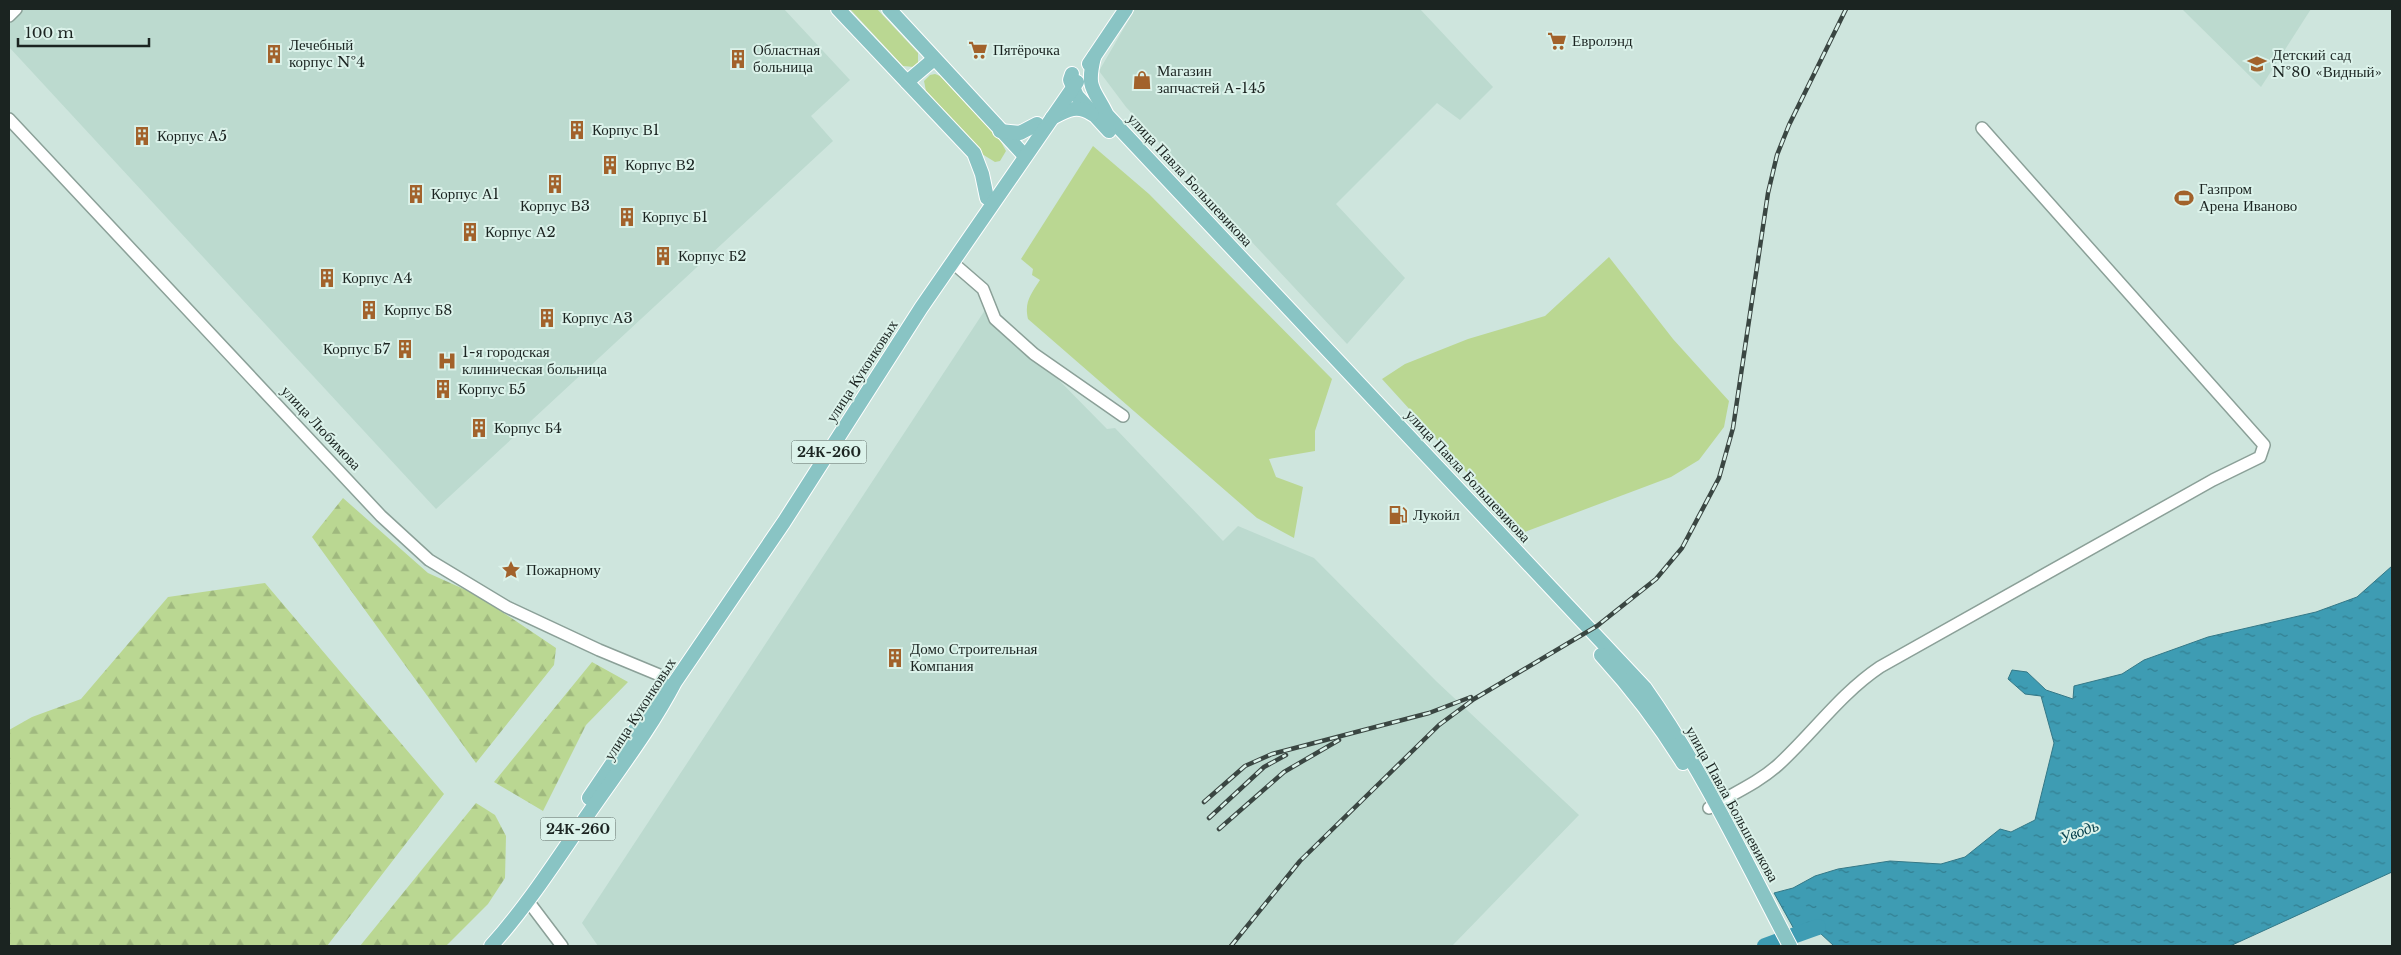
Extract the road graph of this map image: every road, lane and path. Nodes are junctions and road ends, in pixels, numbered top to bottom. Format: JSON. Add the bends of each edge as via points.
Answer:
{"nodes":[{"id":1,"x":16,"y":9,"type":"edge"},
{"id":2,"x":838,"y":9,"type":"edge"},
{"id":3,"x":889,"y":9,"type":"edge"},
{"id":4,"x":1115,"y":9,"type":"edge"},
{"id":5,"x":1126,"y":9,"type":"edge"},
{"id":6,"x":9,"y":16,"type":"edge"},
{"id":7,"x":1094,"y":57,"type":"junction"},
{"id":8,"x":934,"y":58,"type":"junction"},
{"id":9,"x":1072,"y":74,"type":"junction"},
{"id":10,"x":907,"y":82,"type":"junction"},
{"id":11,"x":1072,"y":89,"type":"junction"},
{"id":12,"x":1050,"y":105,"type":"junction"},
{"id":13,"x":1103,"y":117,"type":"junction"},
{"id":14,"x":9,"y":119,"type":"edge"},
{"id":15,"x":1043,"y":122,"type":"junction"},
{"id":16,"x":1982,"y":128,"type":"dead end"},
{"id":17,"x":1000,"y":131,"type":"junction"},
{"id":18,"x":1022,"y":153,"type":"junction"},
{"id":19,"x":987,"y":198,"type":"junction"},
{"id":20,"x":953,"y":263,"type":"junction"},
{"id":21,"x":1123,"y":416,"type":"dead end"},
{"id":22,"x":672,"y":681,"type":"junction"},
{"id":23,"x":1713,"y":806,"type":"junction"},
{"id":24,"x":1760,"y":897,"type":"junction"},
{"id":25,"x":525,"y":899,"type":"junction"},
{"id":26,"x":484,"y":946,"type":"edge"},
{"id":27,"x":491,"y":946,"type":"edge"},
{"id":28,"x":562,"y":946,"type":"edge"},
{"id":29,"x":1782,"y":946,"type":"edge"},
{"id":30,"x":1790,"y":946,"type":"edge"}],
"edges":[{"from":1,"to":6,"type":"street"},
{"from":2,"to":10,"type":"main road"},
{"from":3,"to":8,"type":"main road"},
{"from":4,"to":9,"type":"main road","name":"улица Куконковых"},
{"from":5,"to":7,"type":"main road","name":"улица Куконковых"},
{"from":7,"to":11,"type":"main road","name":"улица Куконковых"},
{"from":7,"to":13,"type":"main road","name":"улица Павла Большевикова","via":[[1090,77],[1092,92]]},
{"from":8,"to":10,"type":"main road"},
{"from":8,"to":17,"type":"main road"},
{"from":9,"to":11,"type":"main road"},
{"from":9,"to":12,"type":"main road","name":"улица Куконковых"},
{"from":10,"to":19,"type":"main road","via":[[974,153]]},
{"from":11,"to":12,"type":"main road","via":[[1059,95]]},
{"from":11,"to":13,"type":"main road","via":[[1084,94]]},
{"from":11,"to":15,"type":"main road","name":"улица Куконковых","number":"24К-260"},
{"from":12,"to":15,"type":"main road","name":"улица Куконковых"},
{"from":13,"to":15,"type":"main road","via":[[1076,108]]},
{"from":13,"to":23,"type":"main road","name":"улица Павла Большевикова","via":[[1638,696]]},
{"from":14,"to":22,"type":"street","name":"улица Любимова","via":[[381,516],[430,560],[507,607]]},
{"from":15,"to":17,"type":"main road","via":[[1020,133]]},
{"from":15,"to":18,"type":"main road","name":"улица Куконковых","number":"24К-260"},
{"from":16,"to":23,"type":"street","via":[[2264,445],[2264,450],[2260,457],[2213,480],[1880,667],[1845,693],[1778,765],[1759,780]]},
{"from":17,"to":18,"type":"main road"},
{"from":18,"to":19,"type":"main road","name":"улица Куконковых"},
{"from":18,"to":20,"type":"main road","name":"улица Куконковых","number":"24К-260"},
{"from":19,"to":22,"type":"main road","name":"улица Куконковых","via":[[910,310],[891,348]]},
{"from":20,"to":21,"type":"street","via":[[983,289],[995,319],[1034,354]]},
{"from":20,"to":22,"type":"main road","name":"улица Куконковых","number":"24К-260","via":[[728,607]]},
{"from":22,"to":25,"type":"main road","name":"улица Куконковых","number":"24К-260","via":[[660,710],[623,768]]},
{"from":23,"to":24,"type":"main road","name":"улица Павла Большевикова"},
{"from":24,"to":29,"type":"main road"},
{"from":24,"to":30,"type":"main road","name":"улица Павла Большевикова"},
{"from":25,"to":26,"type":"main road","number":"24К-260"},
{"from":25,"to":27,"type":"main road","number":"24К-260"},
{"from":25,"to":28,"type":"street"}]}
